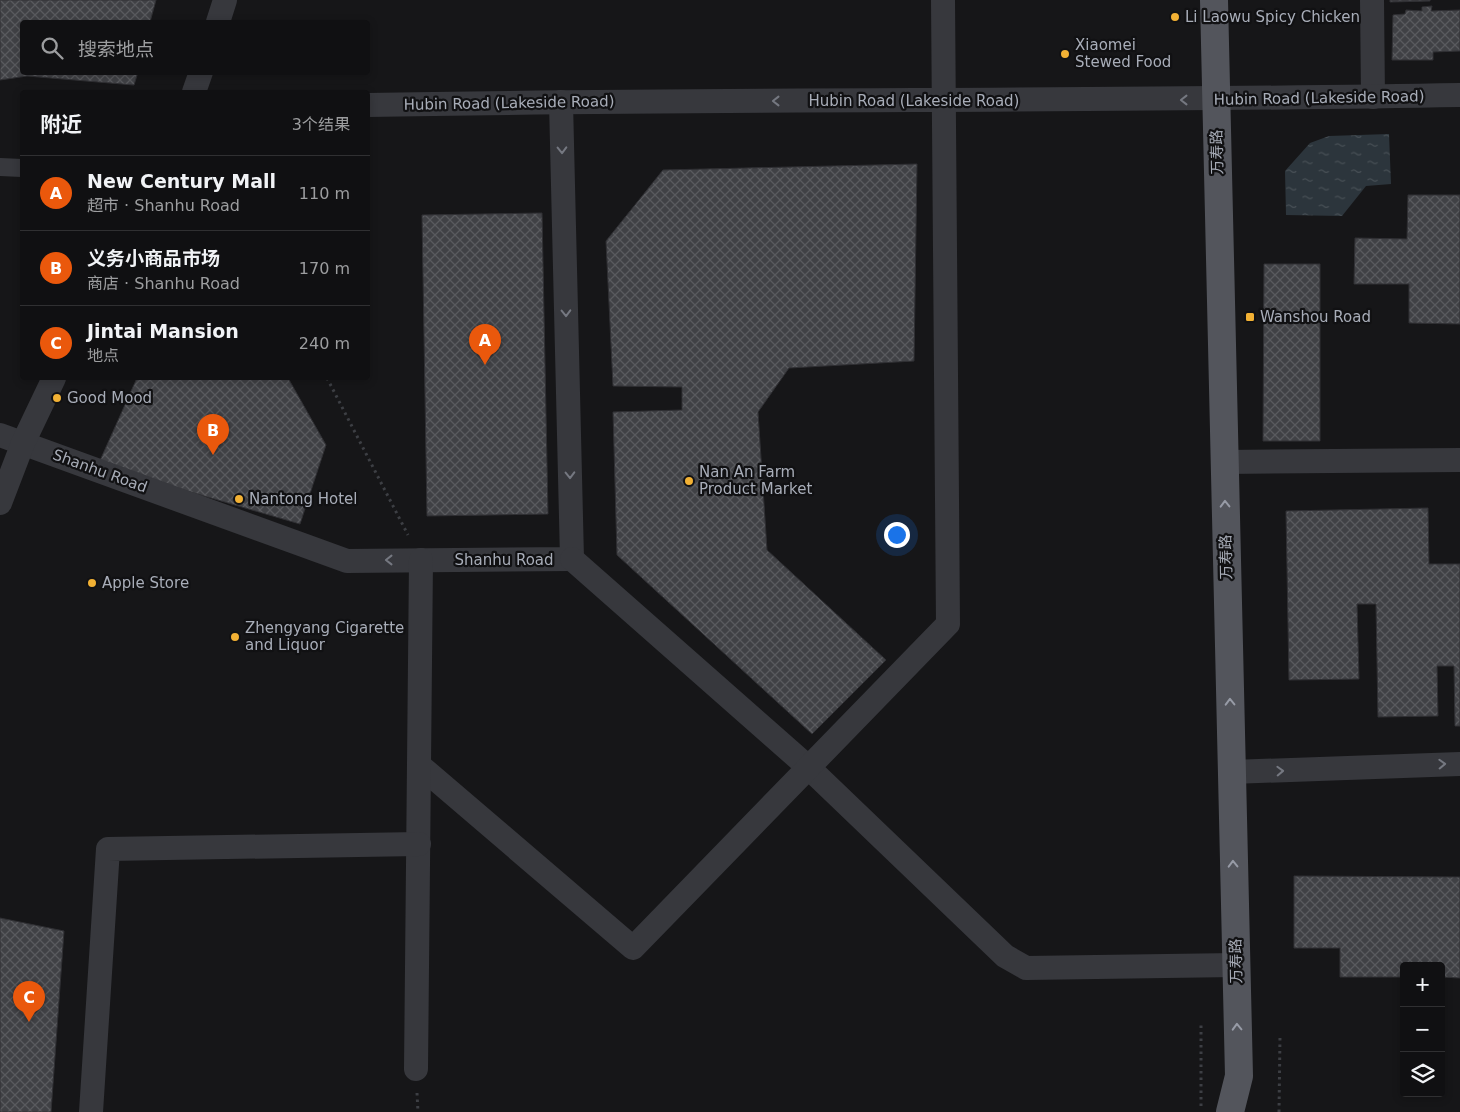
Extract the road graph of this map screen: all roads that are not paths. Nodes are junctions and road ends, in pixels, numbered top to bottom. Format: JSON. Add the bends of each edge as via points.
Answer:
{"nodes":[{"id":1,"x":225,"y":0,"type":"edge"},
{"id":2,"x":943,"y":0,"type":"edge"},
{"id":3,"x":1214,"y":0,"type":"edge"},
{"id":4,"x":1372,"y":0,"type":"edge"},
{"id":5,"x":219,"y":20,"type":"edge"},
{"id":6,"x":200,"y":75,"type":"edge"},
{"id":7,"x":195,"y":90,"type":"edge"},
{"id":8,"x":1460,"y":95,"type":"edge"},
{"id":9,"x":1373,"y":97,"type":"junction"},
{"id":10,"x":1216,"y":100,"type":"junction"},
{"id":11,"x":944,"y":101,"type":"junction"},
{"id":12,"x":560,"y":102,"type":"junction"},
{"id":13,"x":370,"y":105,"type":"edge"},
{"id":14,"x":0,"y":168,"type":"edge"},
{"id":15,"x":20,"y":168,"type":"edge"},
{"id":16,"x":53,"y":380,"type":"edge"},
{"id":17,"x":0,"y":435,"type":"edge"},
{"id":18,"x":23,"y":443,"type":"junction"},
{"id":19,"x":1460,"y":460,"type":"edge"},
{"id":20,"x":1224,"y":462,"type":"junction"},
{"id":21,"x":0,"y":503,"type":"edge"},
{"id":22,"x":572,"y":559,"type":"junction"},
{"id":23,"x":421,"y":560,"type":"junction"},
{"id":24,"x":1460,"y":764,"type":"edge"},
{"id":25,"x":419,"y":766,"type":"junction"},
{"id":26,"x":808,"y":767,"type":"junction"},
{"id":27,"x":1231,"y":772,"type":"junction"},
{"id":28,"x":419,"y":844,"type":"junction"},
{"id":29,"x":1236,"y":965,"type":"junction"},
{"id":30,"x":416,"y":1069,"type":"dead end"},
{"id":31,"x":1239,"y":1076,"type":"junction"},
{"id":32,"x":91,"y":1112,"type":"edge"},
{"id":33,"x":1230,"y":1112,"type":"edge"},
{"id":34,"x":1244,"y":1112,"type":"edge"}],
"edges":[{"from":1,"to":5,"type":"street"},
{"from":2,"to":11,"type":"street"},
{"from":3,"to":10,"type":"main road","name":"万寿路"},
{"from":4,"to":9,"type":"street"},
{"from":6,"to":7,"type":"street"},
{"from":8,"to":9,"type":"street","name":"Hubin Road (Lakeside Road)"},
{"from":9,"to":10,"type":"street","name":"Hubin Road (Lakeside Road)"},
{"from":10,"to":11,"type":"street","name":"Hubin Road (Lakeside Road)","one_way":true},
{"from":10,"to":20,"type":"main road","name":"万寿路"},
{"from":11,"to":12,"type":"street","name":"Hubin Road (Lakeside Road)","one_way":true},
{"from":11,"to":26,"type":"street","via":[[948,624]]},
{"from":12,"to":13,"type":"street","name":"Hubin Road (Lakeside Road)"},
{"from":12,"to":22,"type":"street","name":"Shanhu Road","one_way":true},
{"from":14,"to":15,"type":"street"},
{"from":16,"to":18,"type":"street"},
{"from":17,"to":18,"type":"street","name":"Shanhu Road"},
{"from":18,"to":21,"type":"street"},
{"from":23,"to":18,"type":"street","name":"Shanhu Road","one_way":true,"via":[[347,561]]},
{"from":19,"to":20,"type":"street"},
{"from":27,"to":20,"type":"main road","name":"万寿路","one_way":true},
{"from":22,"to":23,"type":"street","name":"Shanhu Road"},
{"from":22,"to":26,"type":"street"},
{"from":23,"to":25,"type":"street"},
{"from":27,"to":24,"type":"street","one_way":true},
{"from":25,"to":26,"type":"street","via":[[633,948]]},
{"from":25,"to":28,"type":"street"},
{"from":26,"to":29,"type":"street","via":[[1005,956],[1026,968]]},
{"from":29,"to":27,"type":"main road","name":"万寿路","one_way":true},
{"from":28,"to":30,"type":"street"},
{"from":28,"to":32,"type":"street","via":[[108,849]]},
{"from":31,"to":29,"type":"main road","name":"万寿路","one_way":true},
{"from":31,"to":33,"type":"main road","name":"万寿路"},
{"from":31,"to":34,"type":"main road"}]}
